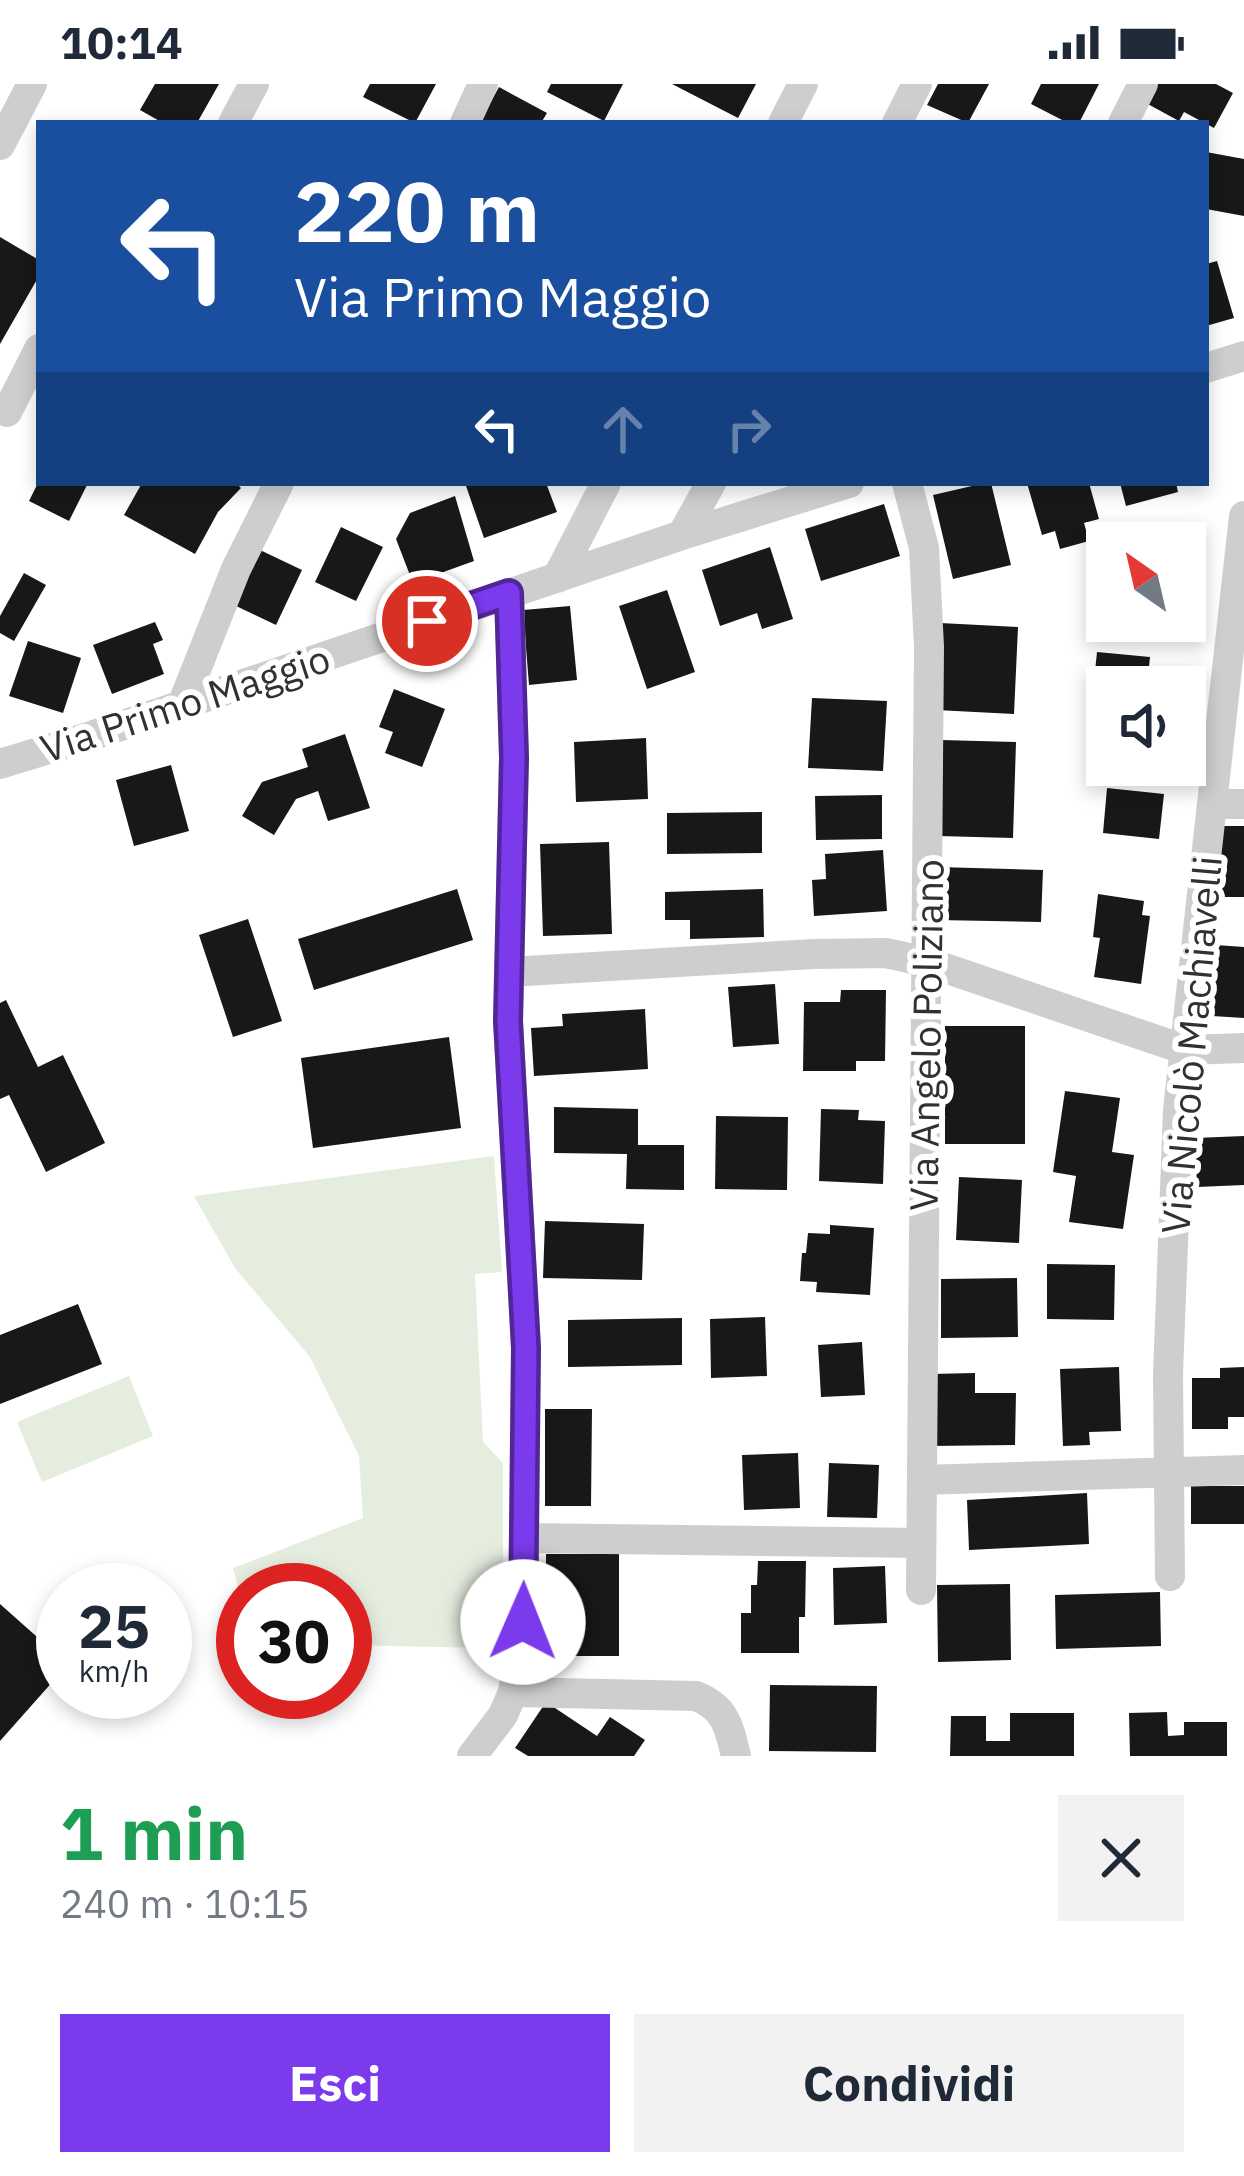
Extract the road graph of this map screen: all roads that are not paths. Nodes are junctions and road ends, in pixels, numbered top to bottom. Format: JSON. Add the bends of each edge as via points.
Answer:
{"nodes":[{"id":1,"x":32,"y":84,"type":"edge"},
{"id":2,"x":254,"y":84,"type":"edge"},
{"id":3,"x":483,"y":84,"type":"edge"},
{"id":4,"x":803,"y":84,"type":"edge"},
{"id":5,"x":917,"y":84,"type":"edge"},
{"id":6,"x":1143,"y":84,"type":"edge"},
{"id":7,"x":235,"y":120,"type":"edge"},
{"id":8,"x":465,"y":120,"type":"edge"},
{"id":9,"x":785,"y":120,"type":"edge"},
{"id":10,"x":899,"y":120,"type":"edge"},
{"id":11,"x":1125,"y":120,"type":"edge"},
{"id":12,"x":0,"y":145,"type":"edge"},
{"id":13,"x":36,"y":355,"type":"edge"},
{"id":14,"x":1244,"y":356,"type":"edge"},
{"id":15,"x":1209,"y":367,"type":"edge"},
{"id":16,"x":7,"y":412,"type":"dead end"},
{"id":17,"x":278,"y":486,"type":"edge"},
{"id":18,"x":604,"y":486,"type":"edge"},
{"id":19,"x":708,"y":486,"type":"edge"},
{"id":20,"x":839,"y":486,"type":"edge"},
{"id":21,"x":908,"y":486,"type":"edge"},
{"id":22,"x":1244,"y":517,"type":"edge"},
{"id":23,"x":682,"y":535,"type":"junction"},
{"id":24,"x":557,"y":578,"type":"junction"},
{"id":25,"x":509,"y":593,"type":"junction"},
{"id":26,"x":182,"y":705,"type":"junction"},
{"id":27,"x":0,"y":764,"type":"edge"},
{"id":28,"x":1228,"y":804,"type":"edge"},
{"id":29,"x":927,"y":962,"type":"junction"},
{"id":30,"x":508,"y":972,"type":"junction"},
{"id":31,"x":1244,"y":1048,"type":"edge"},
{"id":32,"x":1186,"y":1050,"type":"junction"},
{"id":33,"x":1244,"y":1470,"type":"edge"},
{"id":34,"x":1169,"y":1471,"type":"junction"},
{"id":35,"x":922,"y":1480,"type":"junction"},
{"id":36,"x":524,"y":1538,"type":"junction"},
{"id":37,"x":921,"y":1543,"type":"junction"},
{"id":38,"x":1170,"y":1576,"type":"dead end"},
{"id":39,"x":921,"y":1590,"type":"dead end"},
{"id":40,"x":513,"y":1692,"type":"junction"},
{"id":41,"x":472,"y":1756,"type":"edge"},
{"id":42,"x":736,"y":1756,"type":"edge"}],
"edges":[{"from":1,"to":12,"type":"street"},
{"from":2,"to":7,"type":"street"},
{"from":3,"to":8,"type":"street"},
{"from":4,"to":9,"type":"street"},
{"from":5,"to":10,"type":"street"},
{"from":6,"to":11,"type":"street"},
{"from":13,"to":16,"type":"street"},
{"from":14,"to":15,"type":"street"},
{"from":17,"to":26,"type":"street"},
{"from":18,"to":24,"type":"street"},
{"from":19,"to":23,"type":"street"},
{"from":20,"to":23,"type":"street","name":"Via Primo Maggio"},
{"from":21,"to":29,"type":"street","name":"Via Angelo Poliziano","via":[[923,548],[929,647]]},
{"from":22,"to":28,"type":"street","name":"Via Nicolò Machiavelli"},
{"from":23,"to":24,"type":"street","name":"Via Primo Maggio"},
{"from":24,"to":25,"type":"street","name":"Via Primo Maggio"},
{"from":25,"to":26,"type":"street","name":"Via Primo Maggio"},
{"from":25,"to":30,"type":"street"},
{"from":26,"to":27,"type":"street","name":"Via Primo Maggio"},
{"from":28,"to":32,"type":"street","name":"Via Nicolò Machiavelli"},
{"from":29,"to":30,"type":"street","via":[[886,953],[814,954]]},
{"from":29,"to":32,"type":"street"},
{"from":29,"to":35,"type":"street","name":"Via Angelo Poliziano"},
{"from":30,"to":36,"type":"street","via":[[526,1348]]},
{"from":31,"to":32,"type":"street"},
{"from":32,"to":34,"type":"street","name":"Via Nicolò Machiavelli","via":[[1176,1143]]},
{"from":33,"to":34,"type":"street"},
{"from":34,"to":35,"type":"street"},
{"from":34,"to":38,"type":"street","name":"Via Nicolò Machiavelli"},
{"from":35,"to":37,"type":"street","name":"Via Angelo Poliziano"},
{"from":36,"to":37,"type":"street"},
{"from":36,"to":40,"type":"street"},
{"from":37,"to":39,"type":"street","name":"Via Angelo Poliziano"},
{"from":40,"to":41,"type":"street"},
{"from":40,"to":42,"type":"street","via":[[696,1696],[726,1718]]}]}
